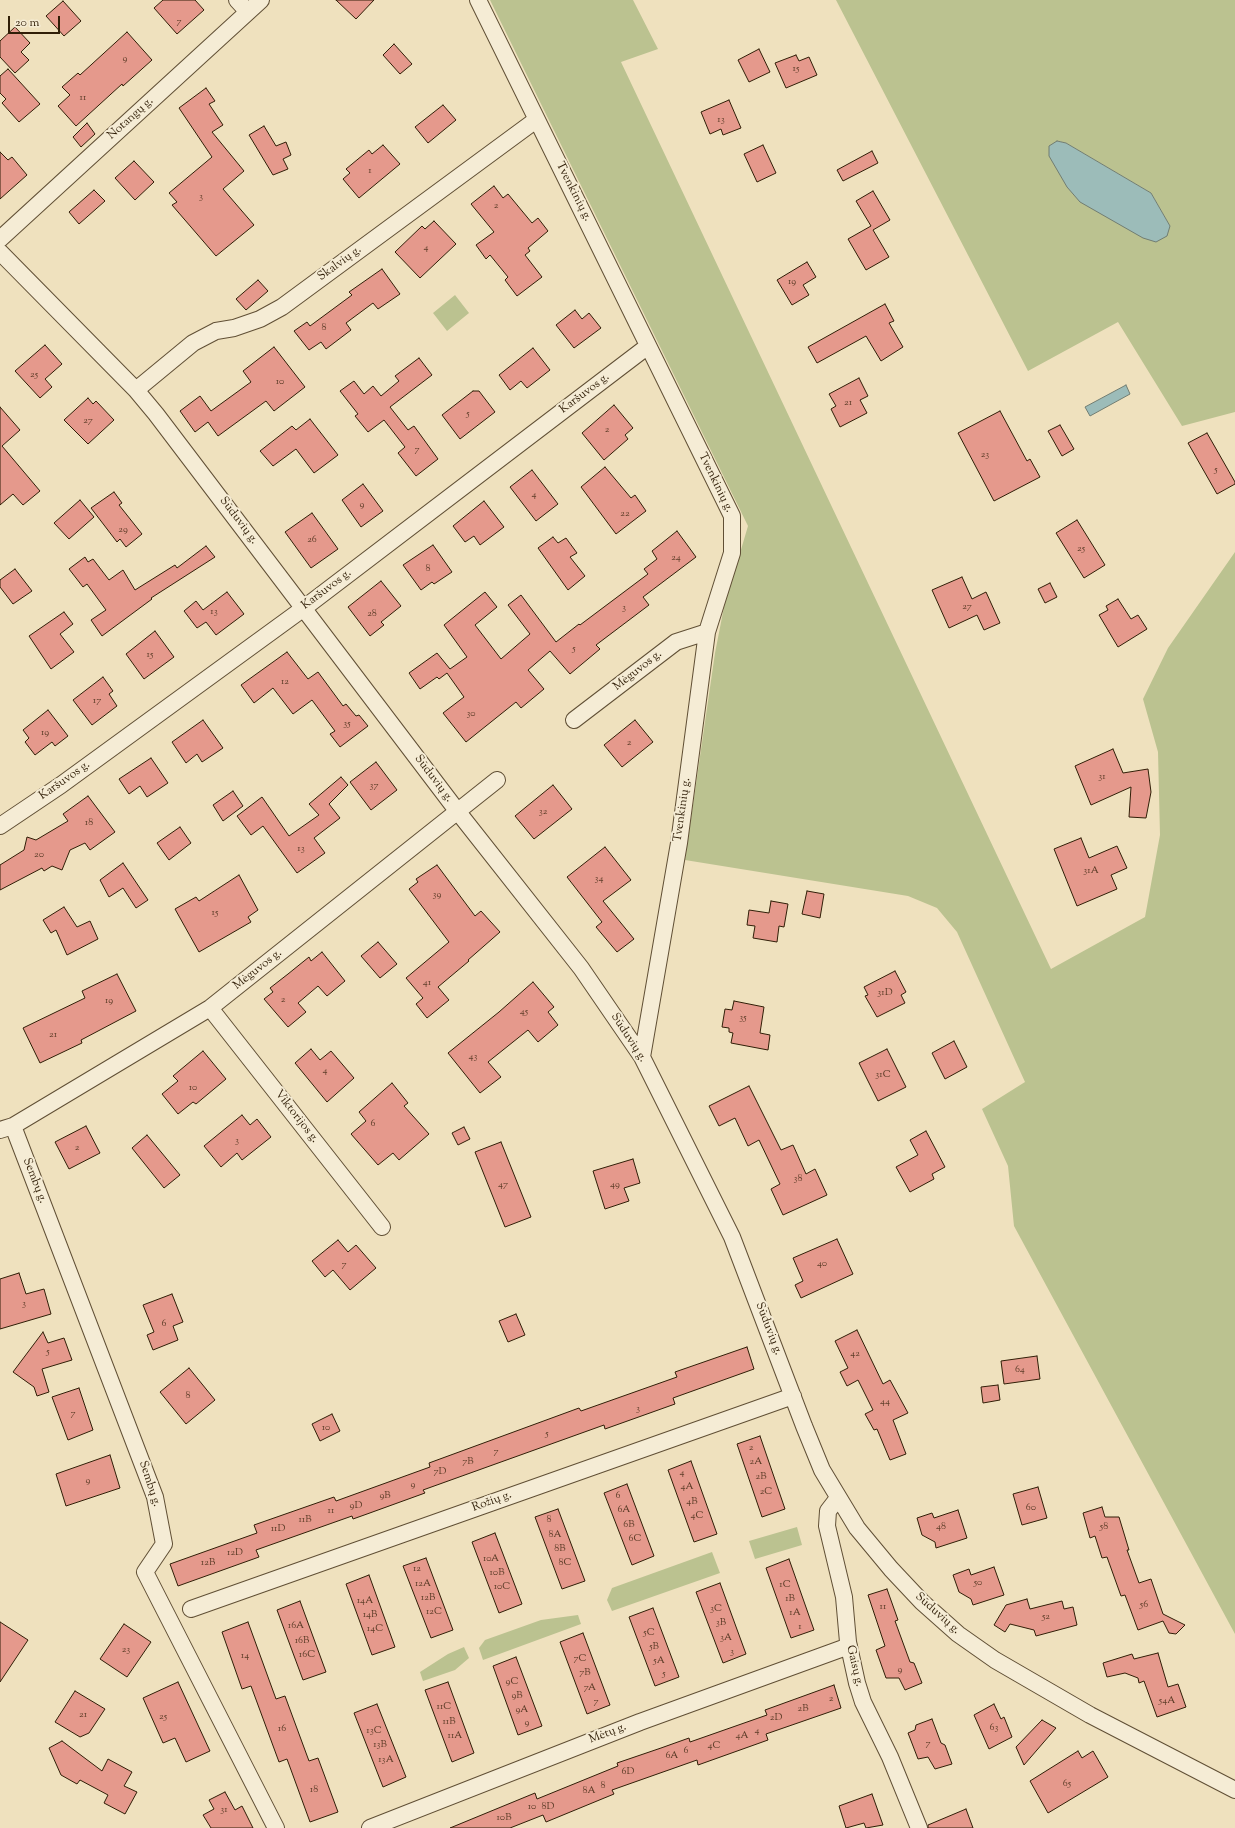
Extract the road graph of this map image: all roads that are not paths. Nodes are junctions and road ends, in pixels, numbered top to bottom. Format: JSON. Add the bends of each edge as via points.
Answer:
{"nodes":[{"id":1,"x":237,"y":0,"type":"edge"},
{"id":2,"x":262,"y":0,"type":"edge"},
{"id":3,"x":478,"y":0,"type":"edge"},
{"id":4,"x":248,"y":12,"type":"junction"},
{"id":5,"x":536,"y":120,"type":"junction"},
{"id":6,"x":0,"y":239,"type":"edge"},
{"id":7,"x":0,"y":252,"type":"edge"},
{"id":8,"x":648,"y":346,"type":"junction"},
{"id":9,"x":136,"y":390,"type":"junction"},
{"id":10,"x":304,"y":608,"type":"junction"},
{"id":11,"x":707,"y":632,"type":"junction"},
{"id":12,"x":574,"y":720,"type":"dead end"},
{"id":13,"x":497,"y":780,"type":"dead end"},
{"id":14,"x":458,"y":812,"type":"junction"},
{"id":15,"x":0,"y":826,"type":"edge"},
{"id":16,"x":210,"y":1008,"type":"junction"},
{"id":17,"x":642,"y":1057,"type":"junction"},
{"id":18,"x":7,"y":1128,"type":"edge"},
{"id":19,"x":382,"y":1227,"type":"dead end"},
{"id":20,"x":793,"y":1396,"type":"junction"},
{"id":21,"x":838,"y":1498,"type":"junction"},
{"id":22,"x":191,"y":1609,"type":"dead end"},
{"id":23,"x":849,"y":1646,"type":"junction"},
{"id":24,"x":1235,"y":1790,"type":"edge"},
{"id":25,"x":276,"y":1828,"type":"edge"},
{"id":26,"x":370,"y":1828,"type":"edge"},
{"id":27,"x":919,"y":1828,"type":"edge"}],
"edges":[{"from":1,"to":4,"type":"street"},
{"from":2,"to":4,"type":"street","name":"Notangų g."},
{"from":3,"to":5,"type":"street","name":"Tvenkinių g."},
{"from":4,"to":6,"type":"street","name":"Notangų g."},
{"from":5,"to":8,"type":"street","name":"Tvenkinių g."},
{"from":5,"to":9,"type":"street","name":"Skalvių g.","via":[[282,307],[260,319],[216,331],[193,343]]},
{"from":7,"to":9,"type":"street","name":"Sūduvių g."},
{"from":8,"to":10,"type":"street","name":"Karšuvos g."},
{"from":8,"to":11,"type":"street","name":"Tvenkinių g.","via":[[732,516],[732,553]]},
{"from":9,"to":10,"type":"street","name":"Sūduvių g."},
{"from":10,"to":14,"type":"street","name":"Sūduvių g."},
{"from":10,"to":15,"type":"street","name":"Karšuvos g.","via":[[61,785]]},
{"from":11,"to":12,"type":"street","name":"Mėguvos g.","via":[[676,642]]},
{"from":11,"to":17,"type":"street","name":"Tvenkinių g.","via":[[679,843]]},
{"from":13,"to":14,"type":"street","name":"Mėguvos g."},
{"from":14,"to":16,"type":"street","name":"Mėguvos g."},
{"from":14,"to":17,"type":"street","name":"Sūduvių g.","via":[[581,968]]},
{"from":16,"to":18,"type":"street","name":"Mėguvos g."},
{"from":16,"to":19,"type":"street","name":"Viktorijos g."},
{"from":17,"to":20,"type":"street","name":"Sūduvių g.","via":[[732,1237]]},
{"from":18,"to":25,"type":"street","name":"Sembų g.","via":[[155,1497],[164,1544],[145,1572]]},
{"from":20,"to":21,"type":"street","name":"Sūduvių g.","via":[[822,1470]]},
{"from":20,"to":22,"type":"street","name":"Rožių g."},
{"from":21,"to":23,"type":"street","name":"Gaisų g.","via":[[828,1511],[827,1526],[844,1597]]},
{"from":21,"to":24,"type":"street","name":"Sūduvių g.","via":[[857,1528],[891,1569],[922,1602],[958,1634],[995,1660],[1049,1692]]},
{"from":23,"to":26,"type":"street","name":"Mėtų g.","via":[[640,1722]]},
{"from":23,"to":27,"type":"street","name":"Gaisų g.","via":[[864,1702]]}]}
